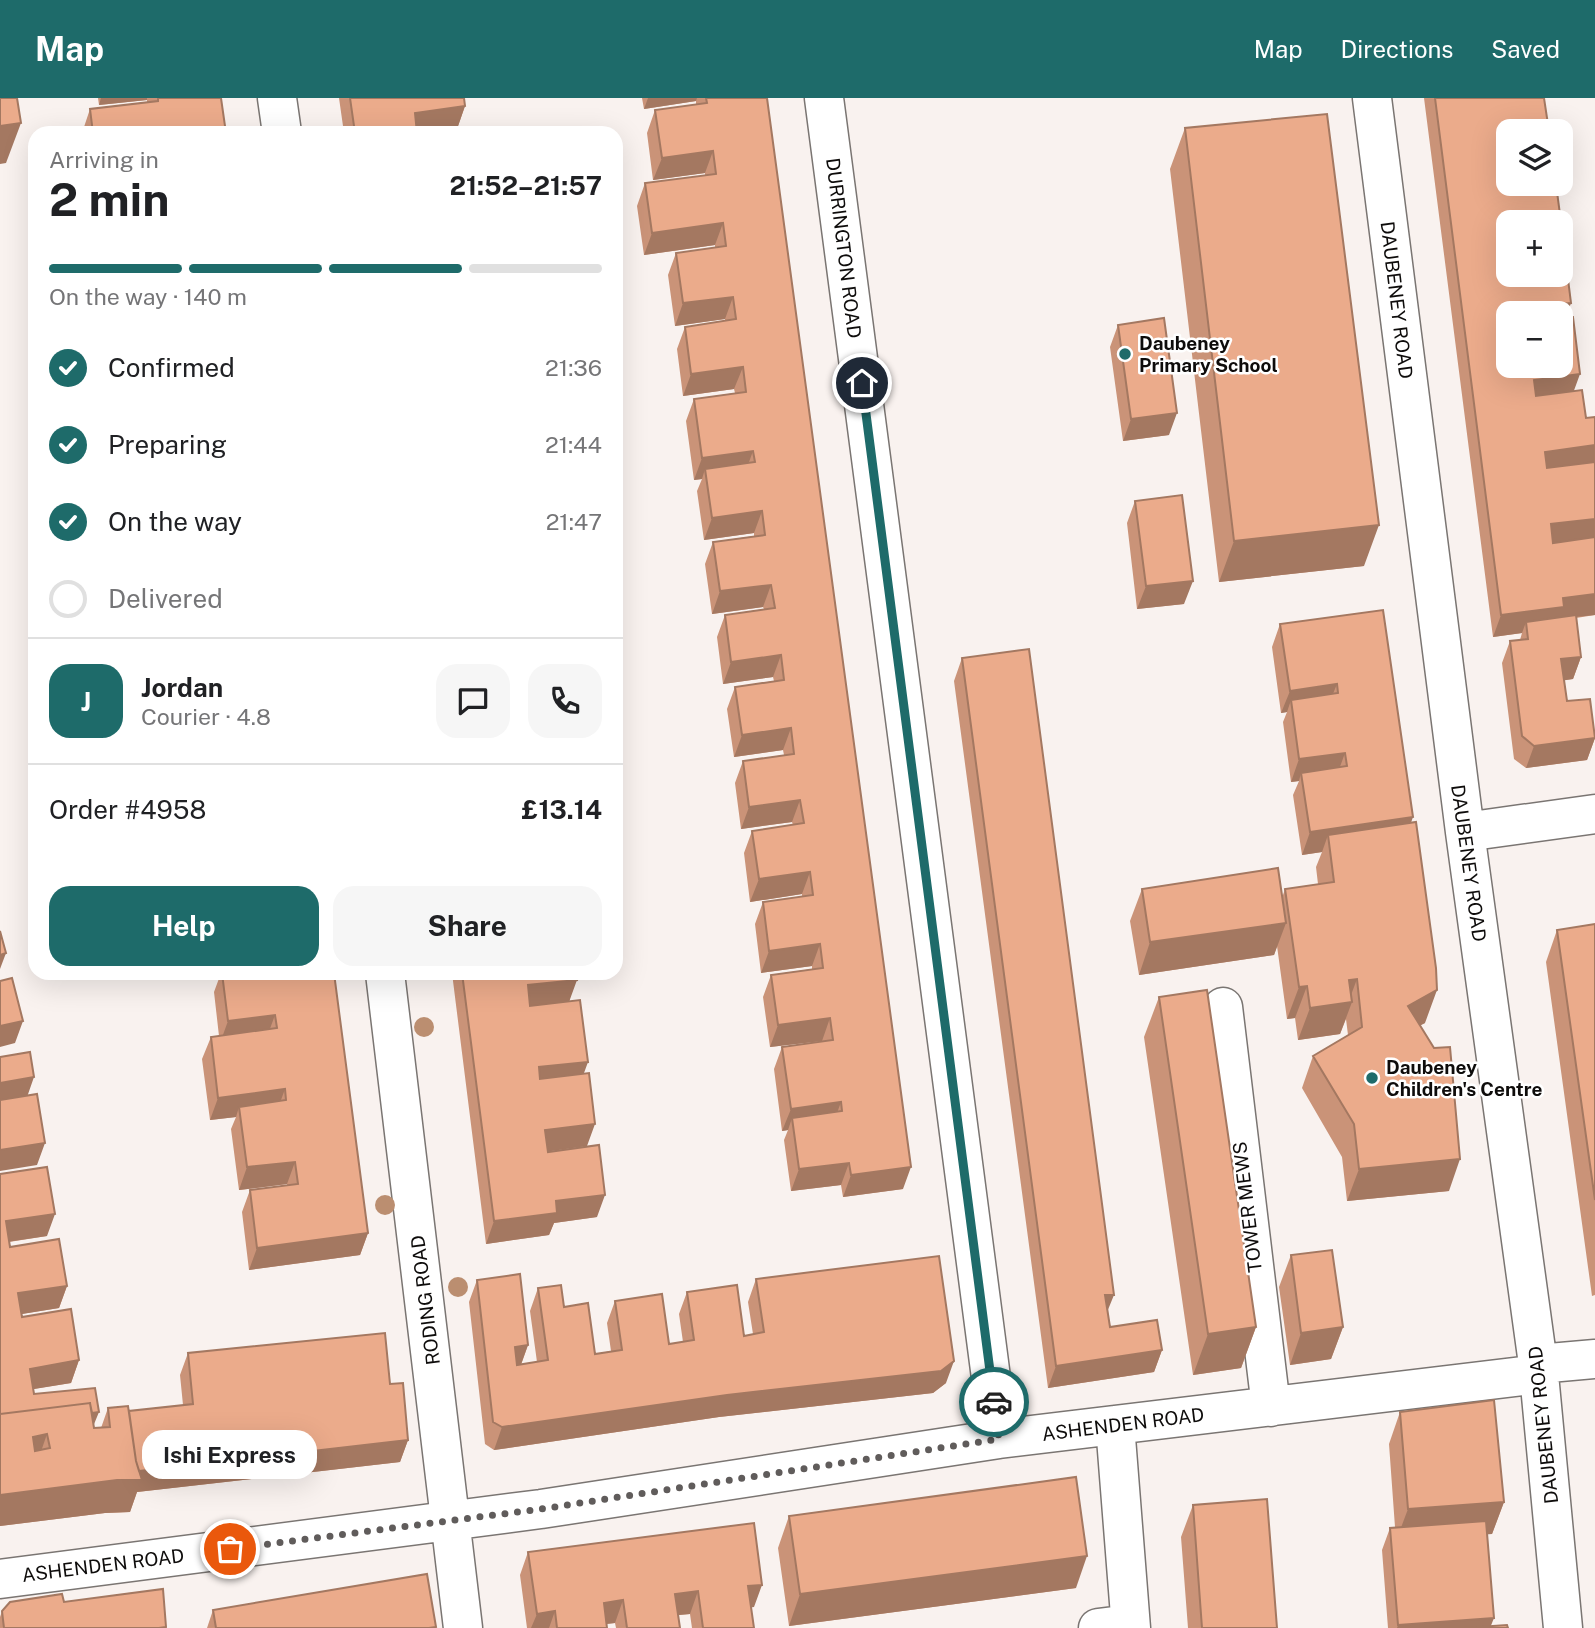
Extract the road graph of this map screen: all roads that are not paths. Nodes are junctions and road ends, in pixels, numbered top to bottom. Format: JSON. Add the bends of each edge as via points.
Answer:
{"nodes":[{"id":1,"x":277,"y":98,"type":"edge"},
{"id":2,"x":824,"y":98,"type":"edge"},
{"id":3,"x":1372,"y":98,"type":"edge"},
{"id":4,"x":281,"y":126,"type":"edge"},
{"id":5,"x":1595,"y":814,"type":"edge"},
{"id":6,"x":1465,"y":832,"type":"junction"},
{"id":7,"x":386,"y":980,"type":"edge"},
{"id":8,"x":1223,"y":1007,"type":"dead end"},
{"id":9,"x":1595,"y":1359,"type":"edge"},
{"id":10,"x":1538,"y":1369,"type":"junction"},
{"id":11,"x":1271,"y":1407,"type":"junction"},
{"id":12,"x":1115,"y":1425,"type":"junction"},
{"id":13,"x":999,"y":1439,"type":"junction"},
{"id":14,"x":452,"y":1520,"type":"junction"},
{"id":15,"x":0,"y":1579,"type":"edge"},
{"id":16,"x":1119,"y":1627,"type":"edge"},
{"id":17,"x":463,"y":1628,"type":"edge"},
{"id":18,"x":1563,"y":1628,"type":"edge"}],
"edges":[{"from":1,"to":4,"type":"street"},
{"from":2,"to":13,"type":"street","name":"DURRINGTON ROAD"},
{"from":3,"to":6,"type":"street","name":"DAUBENEY ROAD"},
{"from":5,"to":6,"type":"street"},
{"from":6,"to":10,"type":"street","name":"DAUBENEY ROAD"},
{"from":7,"to":14,"type":"street","name":"RODING ROAD"},
{"from":8,"to":11,"type":"street","name":"TOWER MEWS"},
{"from":9,"to":10,"type":"street","name":"ASHENDEN ROAD"},
{"from":10,"to":11,"type":"street","name":"ASHENDEN ROAD"},
{"from":10,"to":18,"type":"street","name":"DAUBENEY ROAD"},
{"from":11,"to":12,"type":"street","name":"ASHENDEN ROAD"},
{"from":12,"to":13,"type":"street","name":"ASHENDEN ROAD"},
{"from":12,"to":16,"type":"street"},
{"from":13,"to":14,"type":"street","name":"ASHENDEN ROAD"},
{"from":14,"to":15,"type":"street","name":"ASHENDEN ROAD"},
{"from":14,"to":17,"type":"street","name":"RODING ROAD"}]}
